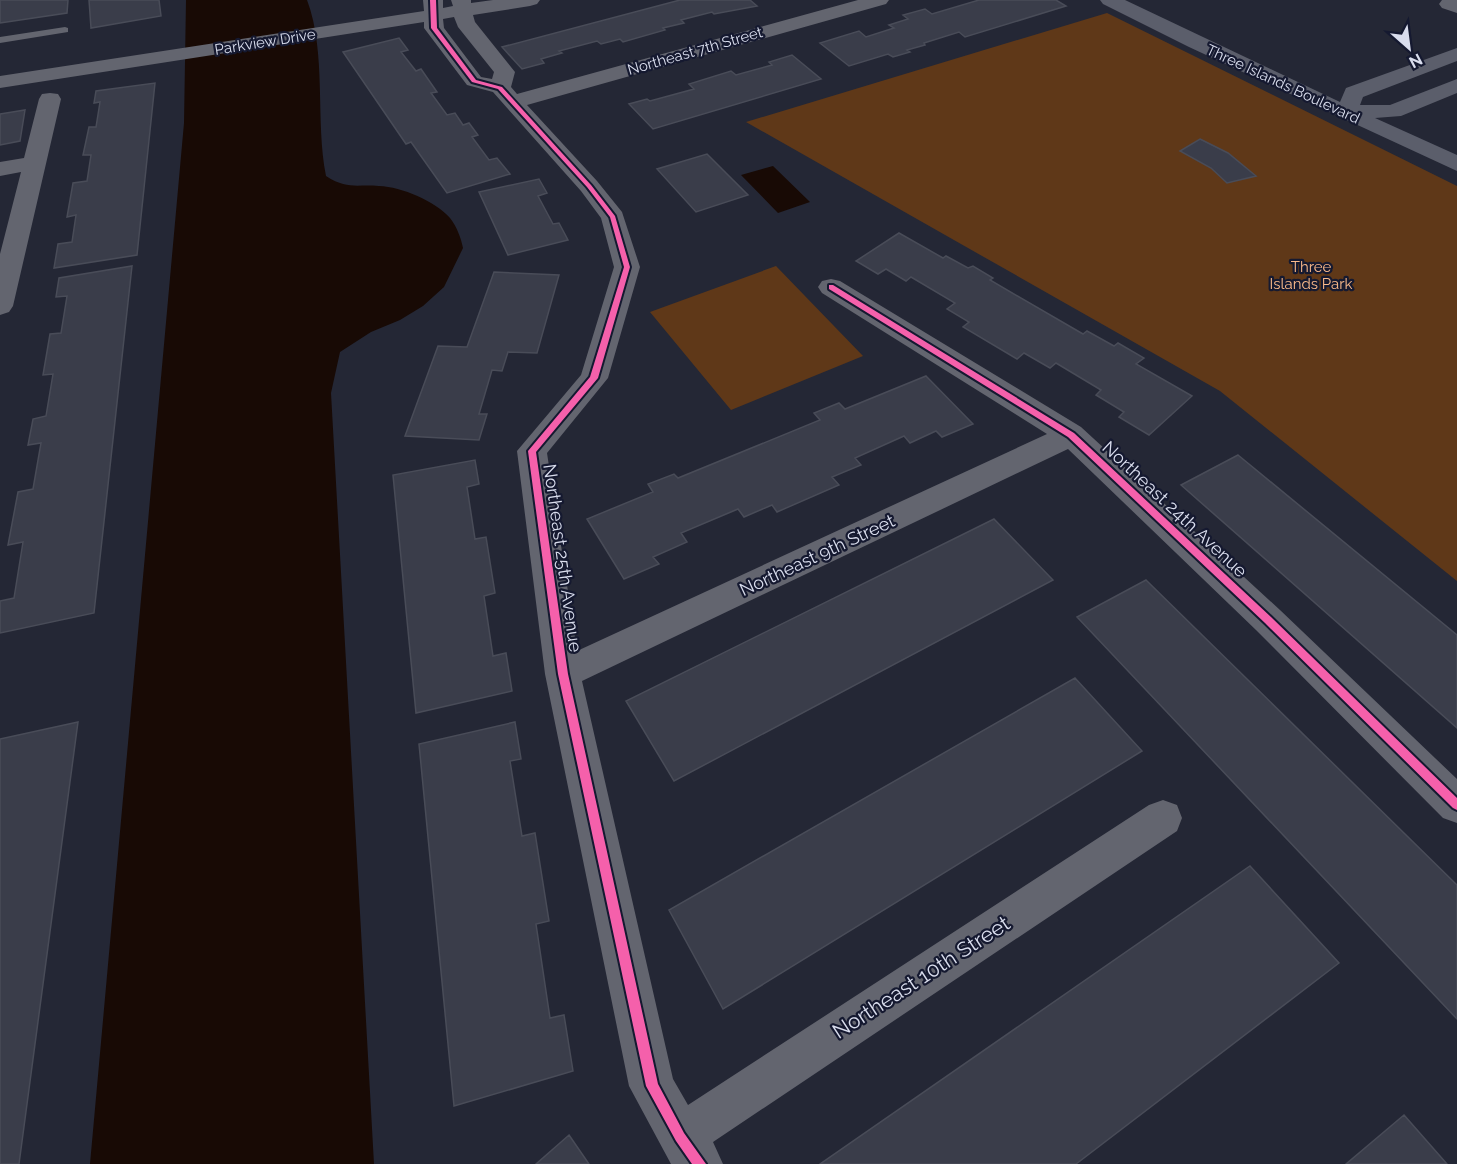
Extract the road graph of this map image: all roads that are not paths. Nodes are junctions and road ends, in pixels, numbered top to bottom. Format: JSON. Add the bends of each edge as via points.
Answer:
{"nodes":[{"id":1,"x":530,"y":0,"type":"edge"},
{"id":2,"x":879,"y":0,"type":"edge"},
{"id":3,"x":1110,"y":0,"type":"edge"},
{"id":4,"x":1154,"y":0,"type":"edge"},
{"id":5,"x":445,"y":5,"type":"edge"},
{"id":6,"x":65,"y":30,"type":"dead end"},
{"id":7,"x":0,"y":40,"type":"edge"},
{"id":8,"x":155,"y":50,"type":"junction"},
{"id":9,"x":1457,"y":54,"type":"edge"},
{"id":10,"x":1271,"y":56,"type":"dead end"},
{"id":11,"x":0,"y":66,"type":"edge"},
{"id":12,"x":0,"y":82,"type":"edge"},
{"id":13,"x":1334,"y":84,"type":"dead end"},
{"id":14,"x":1457,"y":85,"type":"edge"},
{"id":15,"x":506,"y":95,"type":"junction"},
{"id":16,"x":50,"y":99,"type":"dead end"},
{"id":17,"x":1350,"y":103,"type":"junction"},
{"id":18,"x":1393,"y":111,"type":"junction"},
{"id":19,"x":1414,"y":121,"type":"dead end"},
{"id":20,"x":35,"y":163,"type":"junction"},
{"id":21,"x":1457,"y":164,"type":"edge"},
{"id":22,"x":0,"y":169,"type":"edge"},
{"id":23,"x":831,"y":287,"type":"dead end"},
{"id":24,"x":0,"y":306,"type":"edge"},
{"id":25,"x":1071,"y":435,"type":"junction"},
{"id":26,"x":563,"y":674,"type":"junction"},
{"id":27,"x":1457,"y":805,"type":"edge"},
{"id":28,"x":1163,"y":818,"type":"dead end"},
{"id":29,"x":690,"y":1150,"type":"edge"}],
"edges":[{"from":1,"to":5,"type":"street","name":"Parkview Drive"},
{"from":2,"to":15,"type":"street","name":"Northeast 7th Street"},
{"from":3,"to":17,"type":"street","name":"Three Islands Boulevard","via":[[1196,43]]},
{"from":4,"to":10,"type":"street","name":"Three Islands Boulevard"},
{"from":5,"to":8,"type":"street","name":"Parkview Drive"},
{"from":5,"to":15,"type":"street","via":[[505,72]]},
{"from":5,"to":15,"type":"street","name":"Northeast 25th Avenue","via":[[434,28],[474,81]]},
{"from":6,"to":7,"type":"lane"},
{"from":8,"to":11,"type":"street","name":"Parkview Drive"},
{"from":8,"to":12,"type":"street","name":"Parkview Drive"},
{"from":9,"to":17,"type":"street"},
{"from":13,"to":17,"type":"street","name":"Three Islands Boulevard"},
{"from":14,"to":18,"type":"street"},
{"from":15,"to":26,"type":"street","name":"Northeast 25th Avenue","via":[[590,186],[613,217],[627,267],[594,378],[532,452]]},
{"from":16,"to":20,"type":"street"},
{"from":17,"to":18,"type":"street"},
{"from":17,"to":21,"type":"street","name":"Three Islands Boulevard"},
{"from":18,"to":19,"type":"street"},
{"from":20,"to":22,"type":"street"},
{"from":20,"to":24,"type":"street"},
{"from":23,"to":25,"type":"street","name":"Northeast 24th Avenue"},
{"from":25,"to":26,"type":"street","name":"Northeast 9th Street"},
{"from":25,"to":27,"type":"street","name":"Northeast 24th Avenue"},
{"from":26,"to":29,"type":"street","name":"Northeast 25th Avenue","via":[[652,1086]]},
{"from":28,"to":29,"type":"street","name":"Northeast 10th Street"}]}
